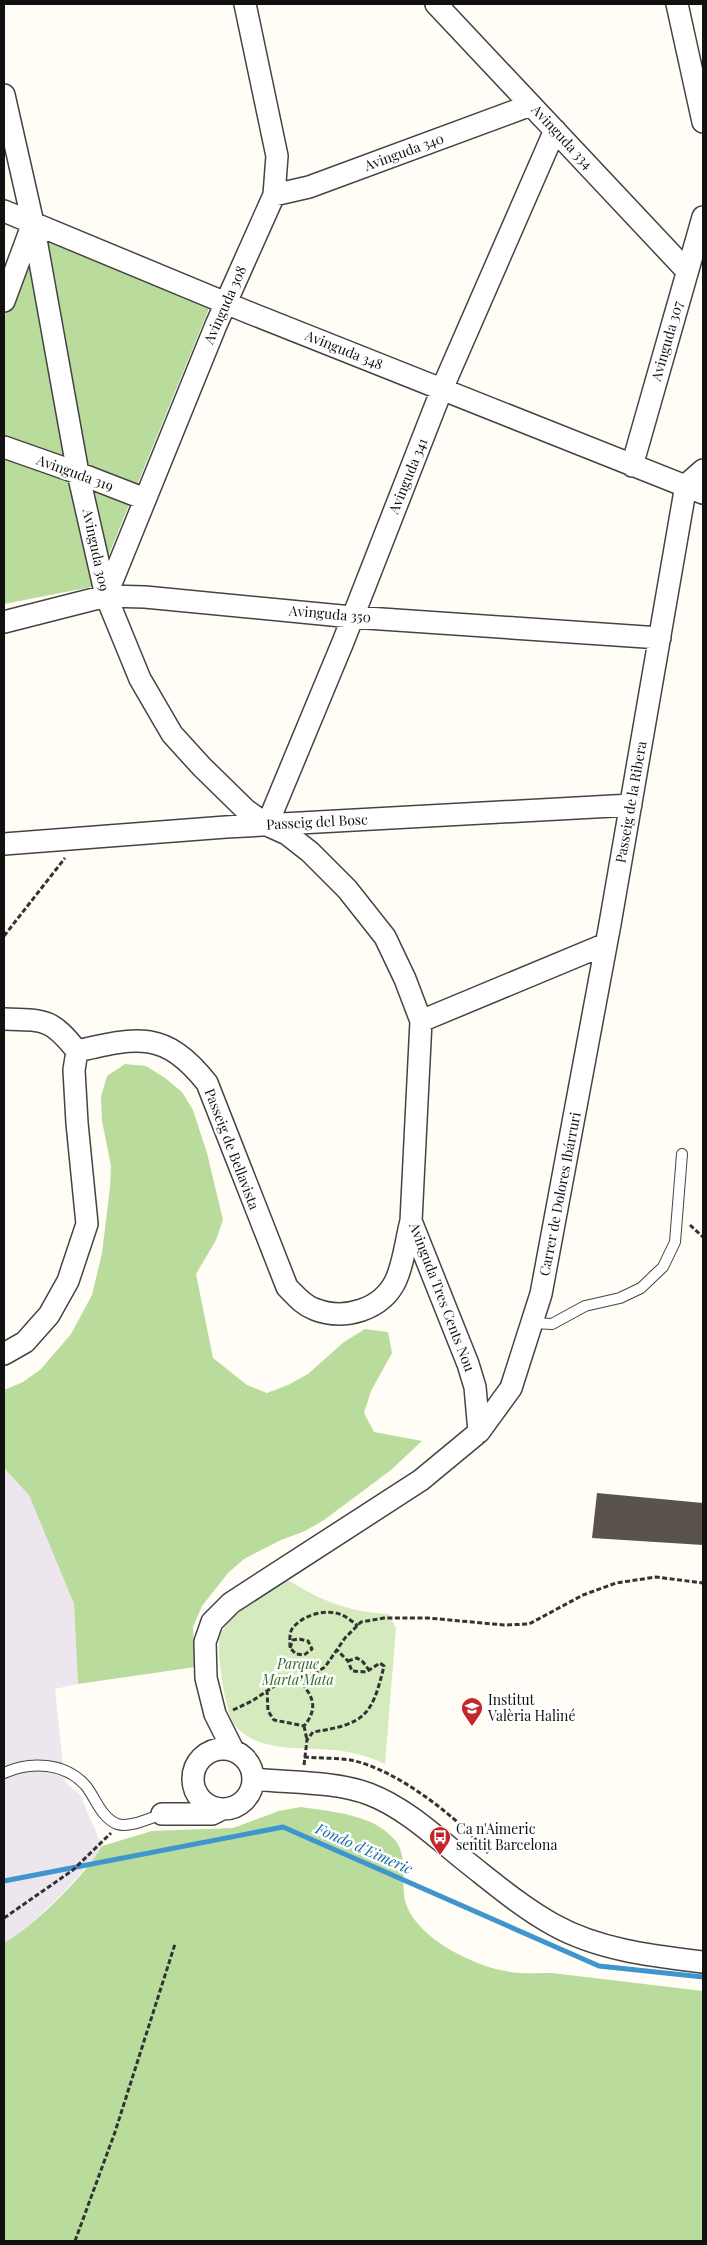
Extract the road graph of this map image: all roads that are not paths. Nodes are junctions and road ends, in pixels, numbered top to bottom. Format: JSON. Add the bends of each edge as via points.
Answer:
{"nodes":[{"id":1,"x":245,"y":4,"type":"edge"},
{"id":2,"x":436,"y":4,"type":"edge"},
{"id":3,"x":677,"y":4,"type":"edge"},
{"id":4,"x":4,"y":95,"type":"edge"},
{"id":5,"x":531,"y":105,"type":"junction"},
{"id":6,"x":703,"y":122,"type":"edge"},
{"id":7,"x":555,"y":130,"type":"junction"},
{"id":8,"x":274,"y":196,"type":"junction"},
{"id":9,"x":4,"y":211,"type":"edge"},
{"id":10,"x":703,"y":216,"type":"edge"},
{"id":11,"x":33,"y":223,"type":"junction"},
{"id":12,"x":687,"y":272,"type":"junction"},
{"id":13,"x":4,"y":301,"type":"edge"},
{"id":14,"x":226,"y":302,"type":"junction"},
{"id":15,"x":442,"y":389,"type":"junction"},
{"id":16,"x":4,"y":447,"type":"edge"},
{"id":17,"x":632,"y":466,"type":"junction"},
{"id":18,"x":703,"y":470,"type":"edge"},
{"id":19,"x":78,"y":473,"type":"junction"},
{"id":20,"x":694,"y":489,"type":"edge"},
{"id":21,"x":145,"y":499,"type":"junction"},
{"id":22,"x":106,"y":596,"type":"junction"},
{"id":23,"x":352,"y":617,"type":"junction"},
{"id":24,"x":4,"y":622,"type":"edge"},
{"id":25,"x":660,"y":638,"type":"junction"},
{"id":26,"x":631,"y":805,"type":"junction"},
{"id":27,"x":267,"y":825,"type":"junction"},
{"id":28,"x":4,"y":844,"type":"edge"},
{"id":29,"x":606,"y":944,"type":"junction"},
{"id":30,"x":4,"y":1019,"type":"edge"},
{"id":31,"x":421,"y":1021,"type":"junction"},
{"id":32,"x":76,"y":1051,"type":"junction"},
{"id":33,"x":682,"y":1154,"type":"dead end"},
{"id":34,"x":411,"y":1220,"type":"junction"},
{"id":35,"x":533,"y":1323,"type":"junction"},
{"id":36,"x":4,"y":1354,"type":"edge"},
{"id":37,"x":479,"y":1432,"type":"junction"},
{"id":38,"x":216,"y":1717,"type":"junction"},
{"id":39,"x":233,"y":1750,"type":"junction"},
{"id":40,"x":198,"y":1764,"type":"junction"},
{"id":41,"x":4,"y":1773,"type":"edge"},
{"id":42,"x":253,"y":1779,"type":"junction"},
{"id":43,"x":222,"y":1809,"type":"junction"},
{"id":44,"x":162,"y":1814,"type":"junction"},
{"id":45,"x":703,"y":1962,"type":"edge"}],
"edges":[{"from":1,"to":8,"type":"street","name":"Avinguda 308","via":[[277,156]]},
{"from":2,"to":5,"type":"street","name":"Avinguda 334"},
{"from":3,"to":6,"type":"street"},
{"from":4,"to":11,"type":"street","name":"Avinguda 309"},
{"from":5,"to":7,"type":"street","name":"Avinguda 334"},
{"from":5,"to":8,"type":"street","name":"Avinguda 340","via":[[309,187]]},
{"from":7,"to":12,"type":"street","name":"Avinguda 334"},
{"from":7,"to":15,"type":"street","name":"Avinguda 341"},
{"from":8,"to":14,"type":"street","name":"Avinguda 308"},
{"from":9,"to":11,"type":"street","name":"Avinguda 348"},
{"from":10,"to":12,"type":"street","name":"Avinguda 307"},
{"from":11,"to":13,"type":"street"},
{"from":11,"to":14,"type":"street","name":"Avinguda 348"},
{"from":11,"to":19,"type":"street","name":"Avinguda 309"},
{"from":12,"to":17,"type":"street","name":"Avinguda 307"},
{"from":14,"to":15,"type":"street","name":"Avinguda 348"},
{"from":14,"to":21,"type":"street","name":"Avinguda 308"},
{"from":15,"to":17,"type":"street","name":"Avinguda 348"},
{"from":15,"to":23,"type":"street","name":"Avinguda 341"},
{"from":16,"to":19,"type":"street","name":"Avinguda 319"},
{"from":17,"to":20,"type":"street","name":"Avinguda 348"},
{"from":18,"to":20,"type":"street"},
{"from":19,"to":21,"type":"street","name":"Avinguda 319"},
{"from":19,"to":22,"type":"street","name":"Avinguda 309"},
{"from":20,"to":25,"type":"street","name":"Passeig de la Ribera"},
{"from":21,"to":22,"type":"street","name":"Avinguda 308"},
{"from":22,"to":23,"type":"street","name":"Avinguda 350"},
{"from":22,"to":24,"type":"street","name":"Avinguda 350"},
{"from":22,"to":27,"type":"street","name":"Avinguda 309","via":[[140,679],[172,734],[231,797]]},
{"from":23,"to":25,"type":"street","name":"Avinguda 350"},
{"from":23,"to":27,"type":"street","name":"Avinguda 341"},
{"from":25,"to":26,"type":"street","name":"Passeig de la Ribera"},
{"from":26,"to":27,"type":"street","name":"Passeig del Bosc"},
{"from":26,"to":29,"type":"street","name":"Passeig de la Ribera"},
{"from":27,"to":28,"type":"street","name":"Passeig del Bosc"},
{"from":27,"to":31,"type":"street","name":"Avinguda Tres Cents Nou","via":[[287,834],[310,852],[347,889],[385,936]]},
{"from":29,"to":31,"type":"street"},
{"from":29,"to":35,"type":"street","name":"Carrer de Dolores Ibárruri","via":[[571,1142]]},
{"from":30,"to":32,"type":"street","via":[[51,1023]]},
{"from":31,"to":34,"type":"street","name":"Avinguda Tres Cents Nou"},
{"from":32,"to":34,"type":"street","name":"Passeig de Bellavista","via":[[133,1040],[156,1043],[180,1053],[192,1064],[207,1083],[287,1287],[313,1309],[350,1313],[372,1306],[386,1296],[396,1280]]},
{"from":32,"to":36,"type":"street","via":[[77,1123],[87,1224],[68,1280],[49,1315],[25,1342]]},
{"from":33,"to":35,"type":"lane","via":[[676,1242],[663,1267],[641,1288],[620,1298],[584,1306],[552,1324]]},
{"from":34,"to":37,"type":"street","name":"Avinguda Tres Cents Nou","via":[[468,1364]]},
{"from":35,"to":37,"type":"street","name":"Carrer de Dolores Ibárruri","via":[[511,1388]]},
{"from":37,"to":38,"type":"street","via":[[421,1480],[231,1603],[212,1622],[205,1642],[206,1678]]},
{"from":38,"to":39,"type":"street"},
{"from":38,"to":40,"type":"street","via":[[212,1738]]},
{"from":39,"to":40,"type":"street","via":[[216,1749]]},
{"from":39,"to":42,"type":"street","via":[[246,1759]]},
{"from":40,"to":43,"type":"street","via":[[193,1781],[199,1796],[206,1804]]},
{"from":40,"to":44,"type":"street","via":[[188,1789]]},
{"from":41,"to":44,"type":"lane","via":[[38,1765],[71,1774],[85,1785],[106,1817],[119,1825],[141,1822]]},
{"from":42,"to":43,"type":"street","via":[[246,1799]]},
{"from":42,"to":45,"type":"street","via":[[343,1787],[370,1794],[400,1810],[523,1906],[555,1926],[592,1942],[633,1953]]},
{"from":43,"to":44,"type":"street","via":[[212,1814]]}]}
